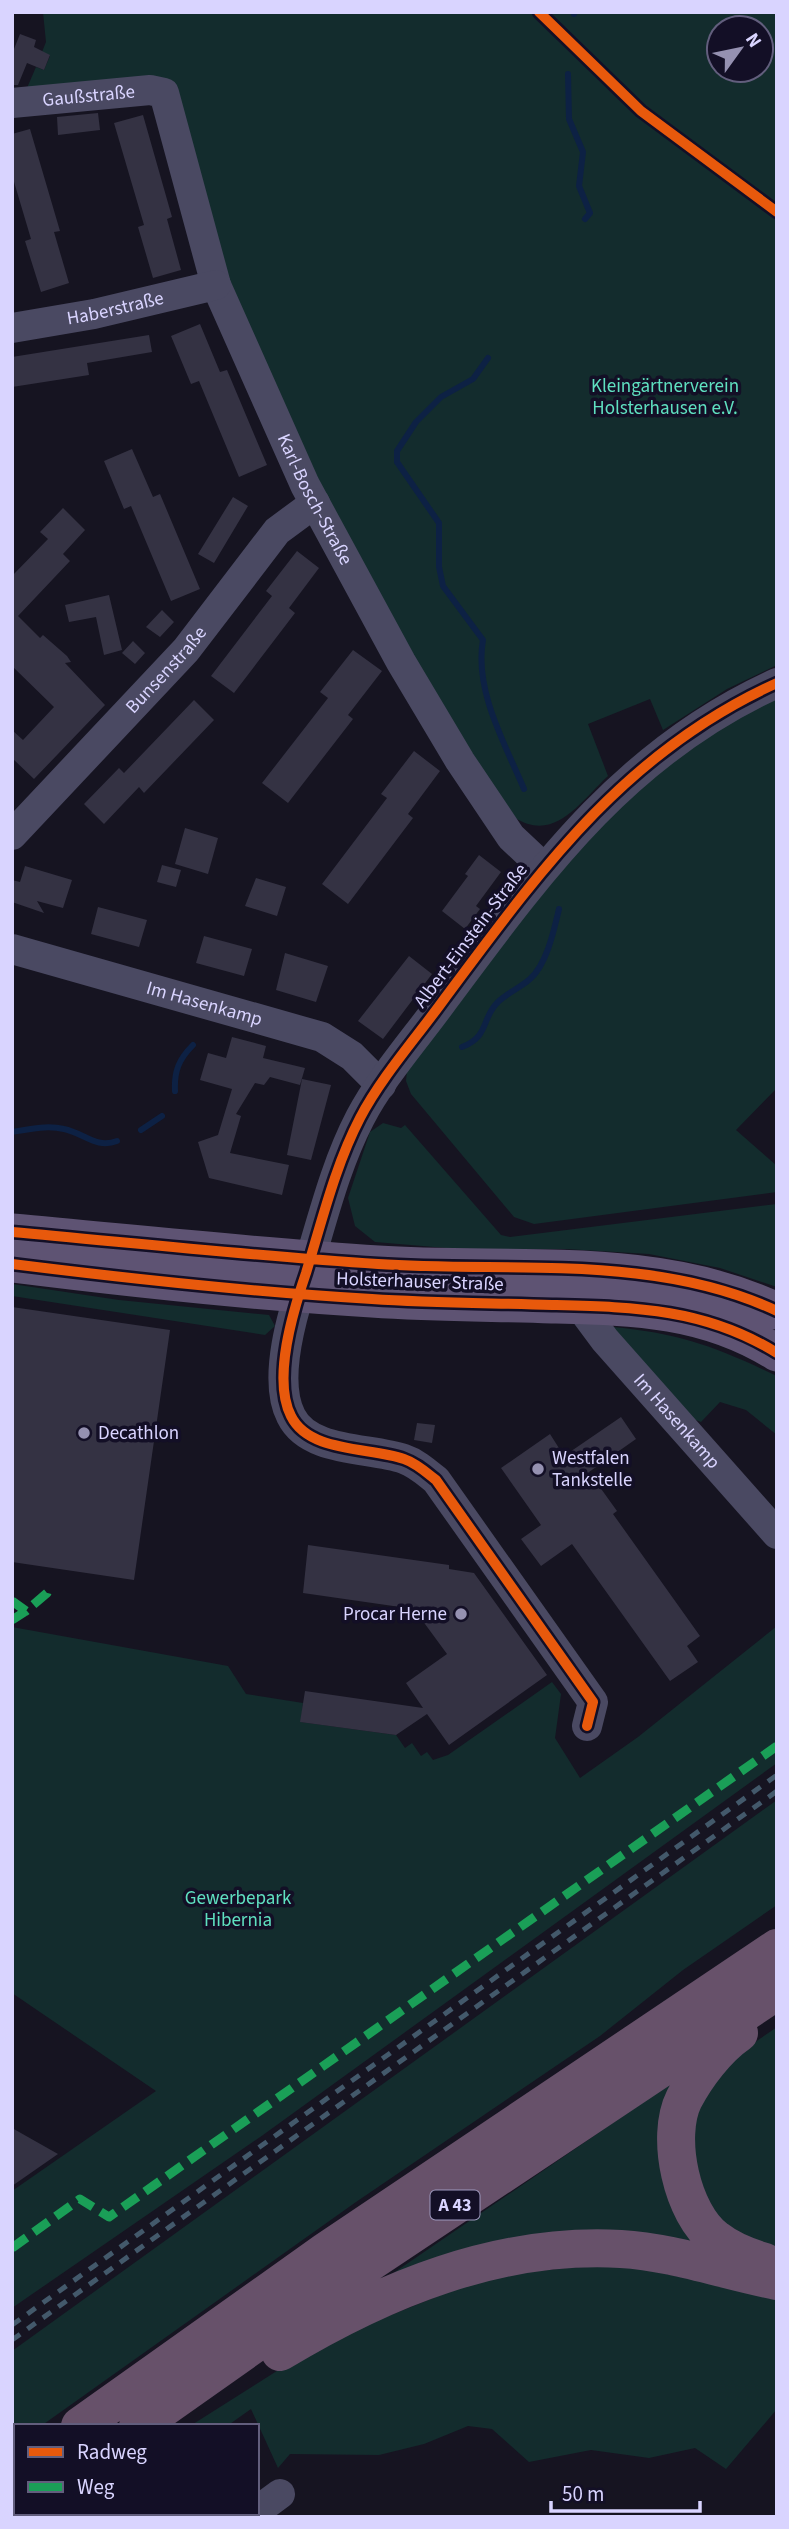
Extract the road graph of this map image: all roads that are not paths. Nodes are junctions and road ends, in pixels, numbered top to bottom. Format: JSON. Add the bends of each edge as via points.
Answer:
{"nodes":[{"id":1,"x":164,"y":93,"type":"joint"},
{"id":2,"x":12,"y":103,"type":"edge"},
{"id":3,"x":216,"y":285,"type":"junction"},
{"id":4,"x":12,"y":328,"type":"edge"},
{"id":5,"x":315,"y":503,"type":"junction"},
{"id":6,"x":777,"y":682,"type":"edge"},
{"id":7,"x":12,"y":835,"type":"edge"},
{"id":8,"x":544,"y":868,"type":"junction"},
{"id":9,"x":12,"y":949,"type":"edge"},
{"id":10,"x":381,"y":1085,"type":"junction"},
{"id":11,"x":12,"y":1233,"type":"edge"},
{"id":12,"x":310,"y":1258,"type":"junction"},
{"id":13,"x":12,"y":1264,"type":"edge"},
{"id":14,"x":299,"y":1294,"type":"junction"},
{"id":15,"x":579,"y":1305,"type":"junction"},
{"id":16,"x":777,"y":1311,"type":"edge"},
{"id":17,"x":777,"y":1353,"type":"edge"},
{"id":18,"x":777,"y":1534,"type":"edge"},
{"id":19,"x":587,"y":1726,"type":"dead end"},
{"id":20,"x":777,"y":1948,"type":"edge"},
{"id":21,"x":777,"y":1991,"type":"edge"},
{"id":22,"x":777,"y":2007,"type":"edge"},
{"id":23,"x":777,"y":2266,"type":"edge"},
{"id":24,"x":777,"y":2281,"type":"edge"},
{"id":25,"x":83,"y":2424,"type":"edge"},
{"id":26,"x":141,"y":2424,"type":"edge"},
{"id":27,"x":161,"y":2424,"type":"edge"}],
"edges":[{"from":1,"to":2,"type":"street","name":"Gaußstraße","via":[[150,90]]},
{"from":1,"to":3,"type":"street","name":"Karl-Bosch-Straße"},
{"from":3,"to":4,"type":"street","name":"Haberstraße"},
{"from":3,"to":5,"type":"street","name":"Karl-Bosch-Straße"},
{"from":5,"to":7,"type":"street","name":"Bunsenstraße","via":[[277,531],[186,649]]},
{"from":5,"to":8,"type":"street","name":"Karl-Bosch-Straße","via":[[460,761],[511,837]]},
{"from":6,"to":8,"type":"street","name":"Albert-Einstein-Straße","via":[[709,718],[659,752],[609,797]]},
{"from":8,"to":10,"type":"street","name":"Albert-Einstein-Straße"},
{"from":9,"to":10,"type":"street","name":"Im Hasenkamp","via":[[322,1037],[352,1056]]},
{"from":10,"to":12,"type":"street","name":"Albert-Einstein-Straße","via":[[348,1145]]},
{"from":11,"to":12,"type":"main road","name":"Holsterhauser Straße"},
{"from":12,"to":14,"type":"street","name":"Albert-Einstein-Straße"},
{"from":12,"to":16,"type":"main road","name":"Holsterhauser Straße","via":[[647,1275],[711,1287]]},
{"from":13,"to":14,"type":"main road","name":"Holsterhauser Straße"},
{"from":14,"to":15,"type":"main road","name":"Holsterhauser Straße"},
{"from":14,"to":19,"type":"street","name":"Albert-Einstein-Straße","via":[[287,1343],[283,1391],[294,1422],[322,1441],[407,1459],[436,1480],[593,1702]]},
{"from":15,"to":17,"type":"main road","name":"Holsterhauser Straße","via":[[660,1309],[717,1325]]},
{"from":15,"to":18,"type":"street","name":"Im Hasenkamp"},
{"from":20,"to":25,"type":"highway","number":"A 43","via":[[326,2251]]},
{"from":21,"to":26,"type":"highway","number":"A 43","via":[[366,2264]]},
{"from":22,"to":23,"type":"highway","via":[[730,2038],[705,2067],[682,2101],[677,2152],[692,2211],[715,2239],[745,2256]]},
{"from":24,"to":27,"type":"highway","via":[[622,2249],[559,2250],[482,2261],[353,2311],[243,2374],[174,2421]]}]}
